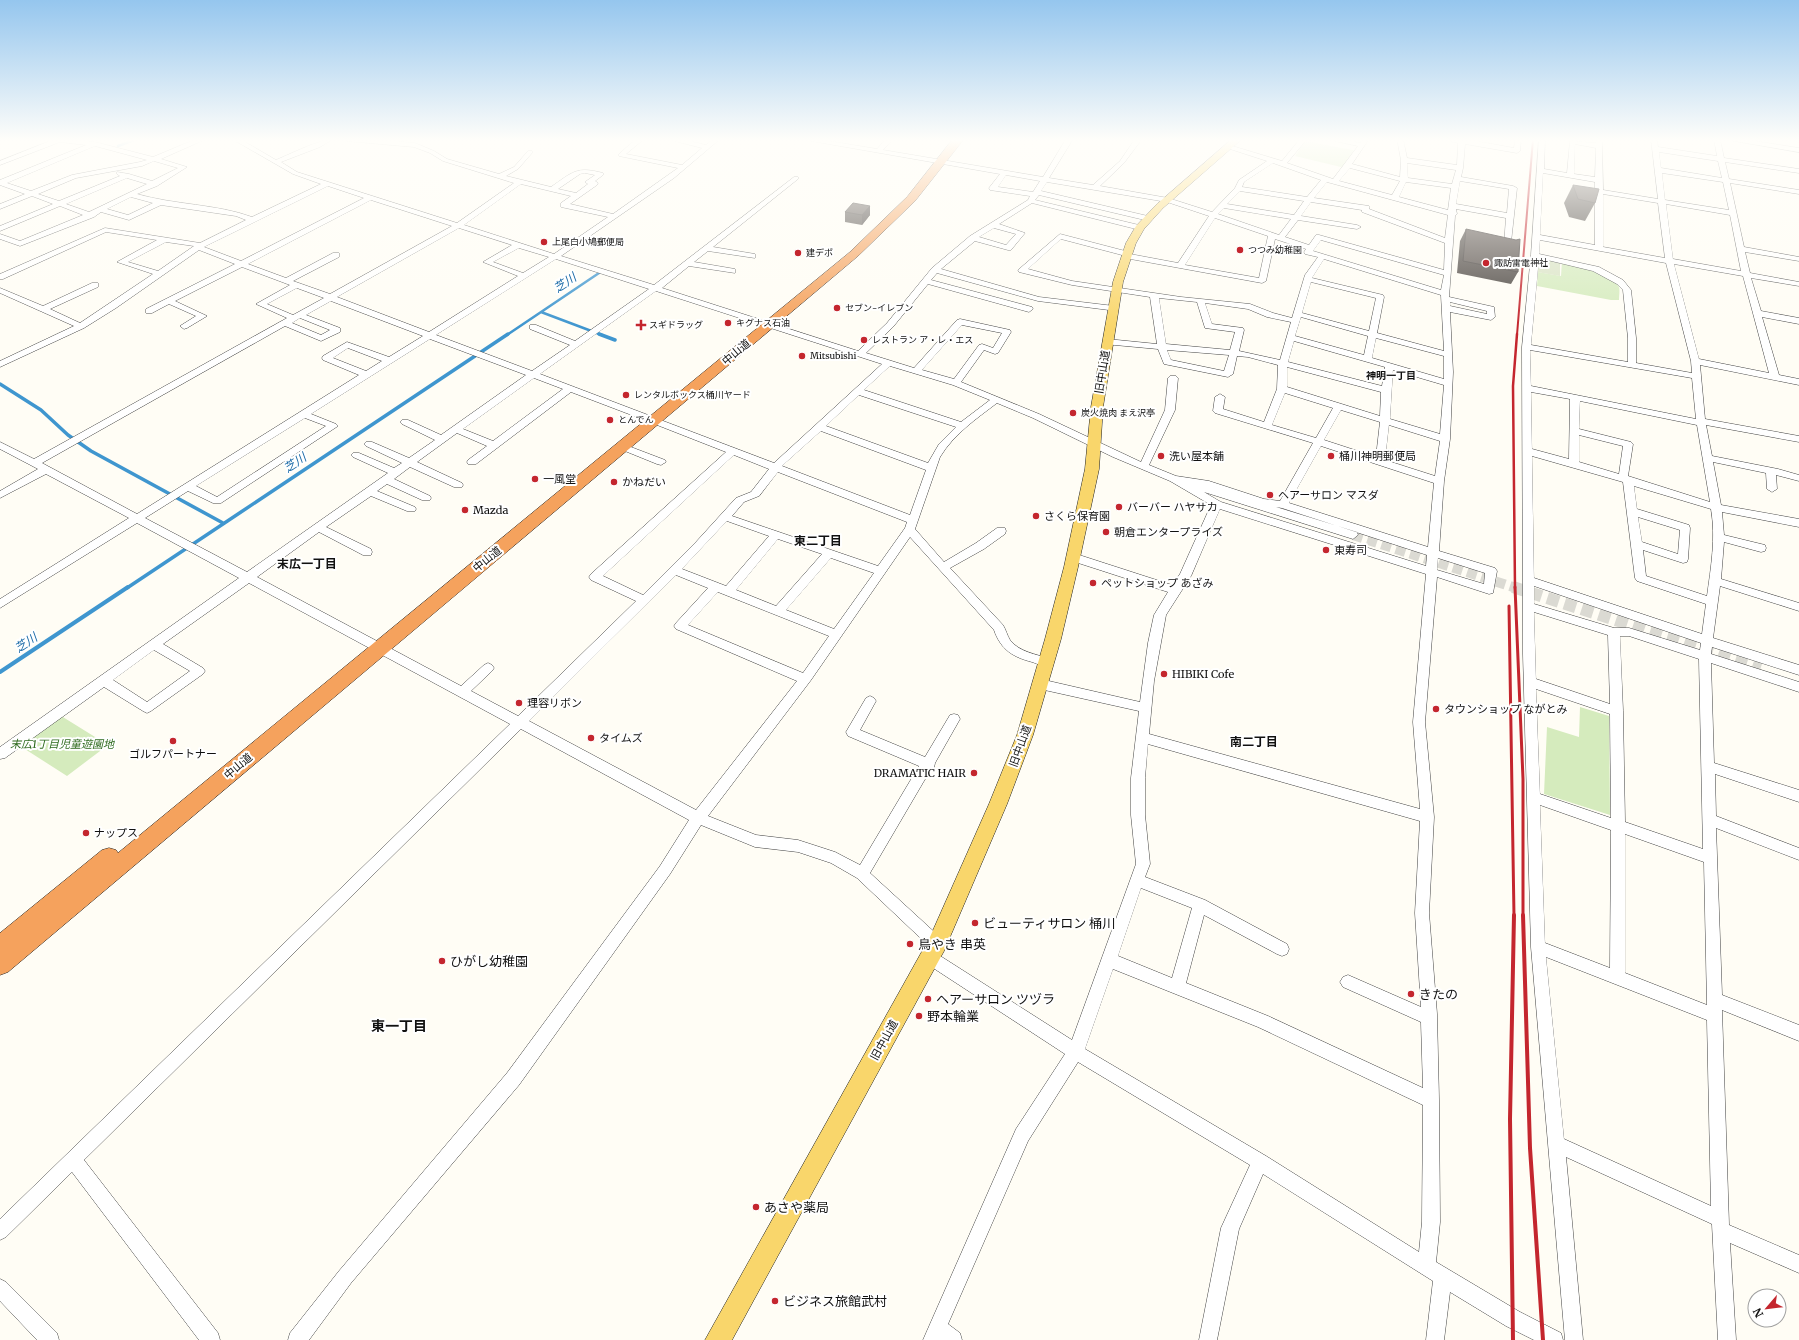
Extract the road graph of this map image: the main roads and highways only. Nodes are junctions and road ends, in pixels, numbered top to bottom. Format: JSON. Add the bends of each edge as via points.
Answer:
{"nodes":[{"id":1,"x":908,"y":202,"type":"edge"},
{"id":2,"x":1166,"y":202,"type":"edge"},
{"id":3,"x":650,"y":419,"type":"junction"},
{"id":4,"x":376,"y":645,"type":"junction"},
{"id":5,"x":0,"y":947,"type":"edge"},
{"id":6,"x":0,"y":964,"type":"edge"},
{"id":7,"x":718,"y":1340,"type":"edge"}],
"edges":[{"from":1,"to":3,"type":"highway","name":"中山道","via":[[854,254],[765,323]]},
{"from":2,"to":7,"type":"main road","name":"旧中山道","via":[[1144,223],[1126,255],[1107,342],[1094,428],[1092,469],[1073,557],[1025,735],[998,804],[933,950]]},
{"from":3,"to":4,"type":"highway","name":"中山道"},
{"from":3,"to":4,"type":"highway","name":"中山道","via":[[623,447]]},
{"from":4,"to":5,"type":"highway","name":"中山道"},
{"from":4,"to":6,"type":"highway","name":"中山道"}]}
